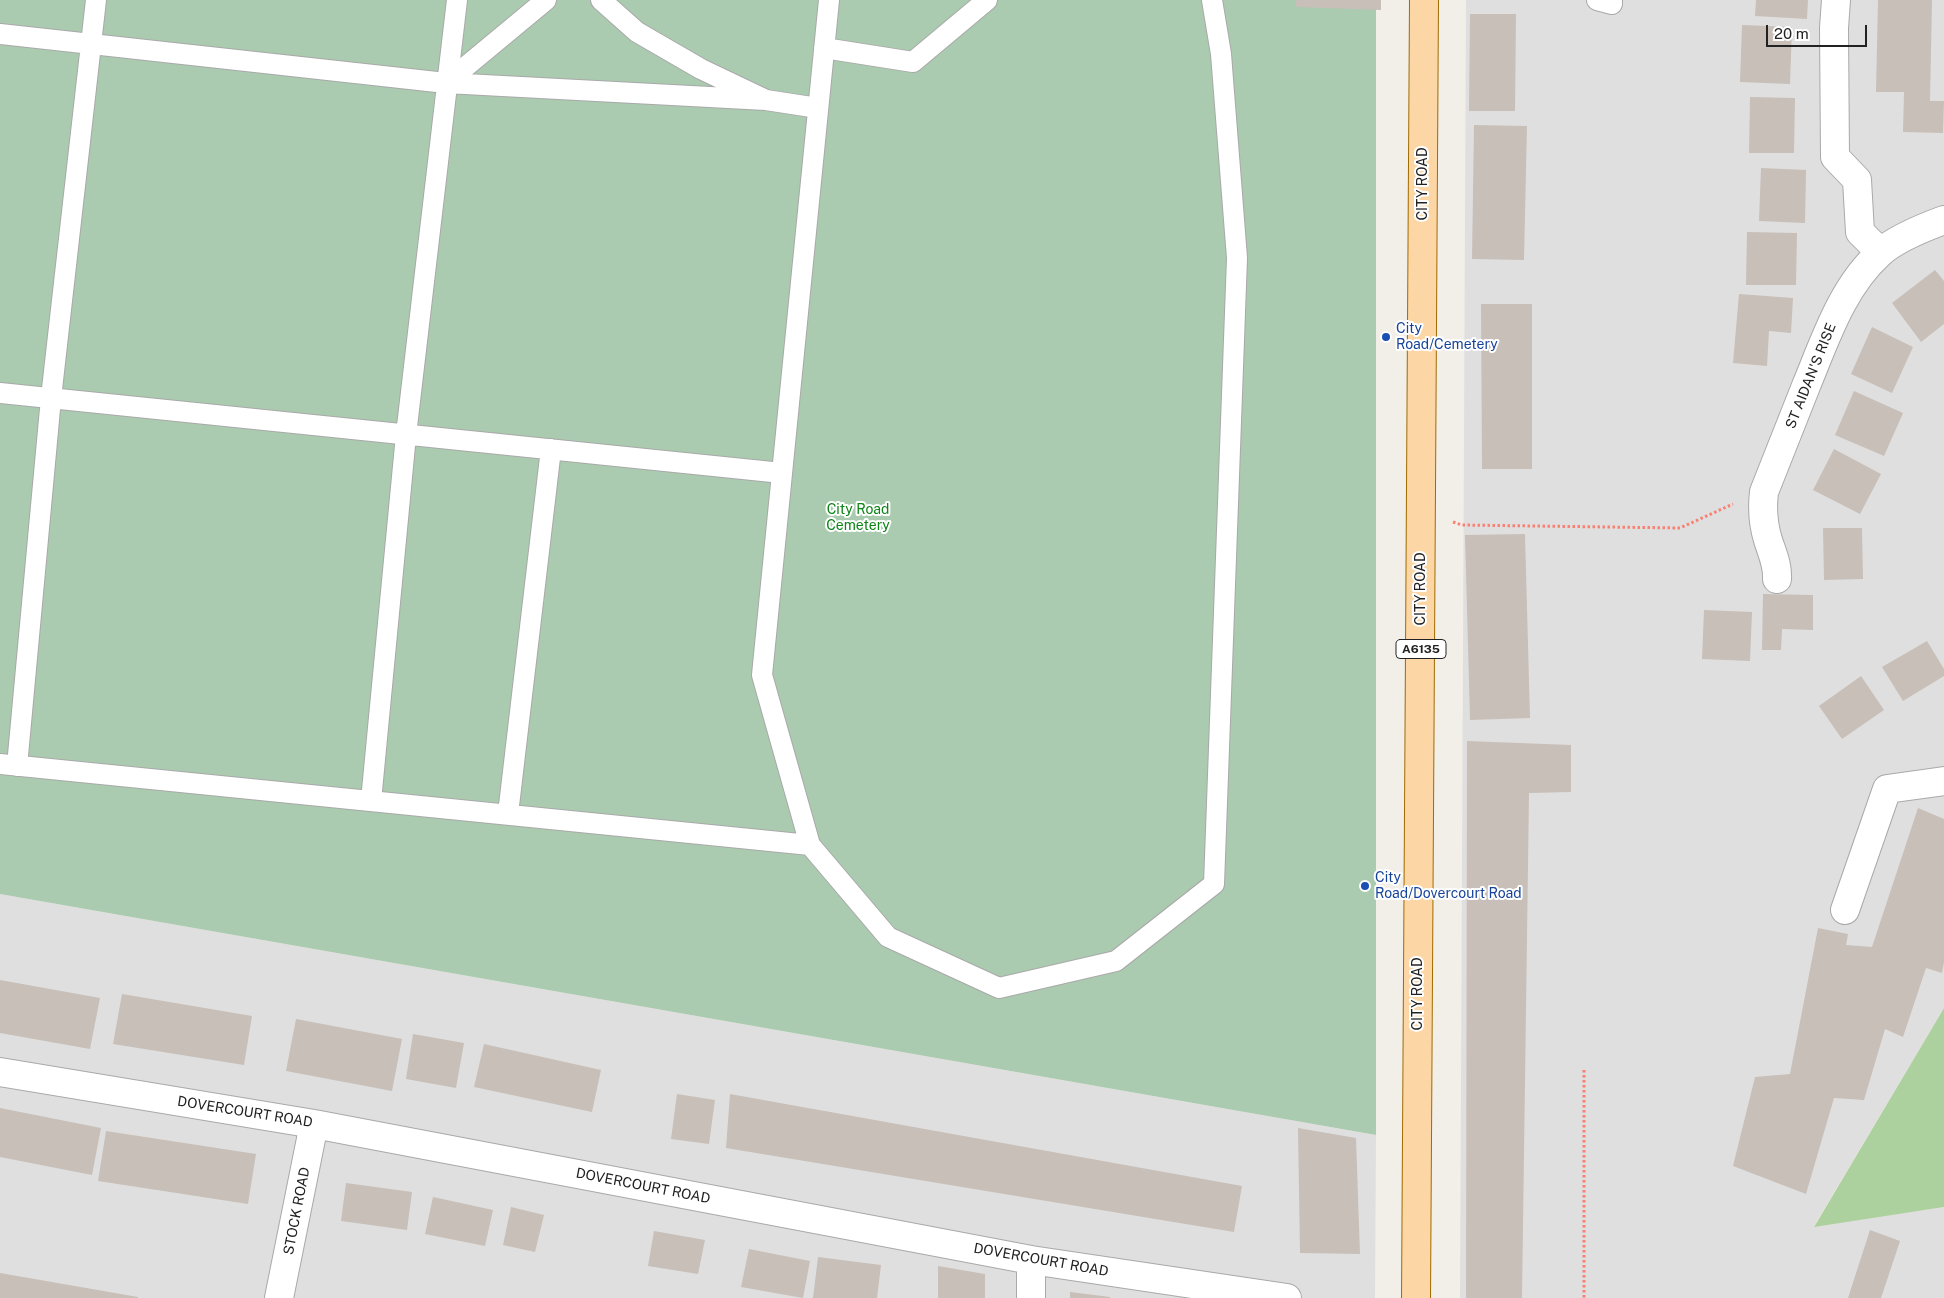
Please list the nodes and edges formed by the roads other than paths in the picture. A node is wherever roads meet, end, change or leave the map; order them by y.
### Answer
1 (96, 0) edge
2 (457, 0) edge
3 (546, 0) edge
4 (601, 0) edge
5 (829, 0) edge
6 (987, 0) edge
7 (1212, 0) edge
8 (1424, 0) edge
9 (1597, 0) edge
10 (1612, 0) edge
11 (1836, 0) edge
12 (0, 34) edge
13 (91, 46) junction
14 (824, 48) junction
15 (446, 83) junction
16 (766, 100) junction
17 (818, 108) junction
18 (1944, 220) edge
19 (1880, 252) junction
20 (0, 393) edge
21 (51, 398) junction
22 (406, 434) junction
23 (550, 449) junction
24 (782, 473) junction
25 (1777, 578) dead end
26 (9, 765) edge
27 (1944, 781) edge
28 (371, 801) junction
29 (508, 814) junction
30 (810, 844) junction
31 (1845, 910) dead end
32 (0, 1072) edge
33 (314, 1124) junction
34 (1031, 1260) junction
35 (279, 1298) edge
36 (1031, 1298) edge
37 (1287, 1298) edge
38 (1416, 1298) edge

1 - 13 lane
2 - 15 lane
3 - 15 lane
4 - 16 lane
5 - 14 lane
6 - 14 lane
7 - 30 lane
8 - 38 main road, CITY ROAD / A6135
9 - 10 lane
11 - 19 street
12 - 13 lane
13 - 15 lane
13 - 21 lane
14 - 17 lane
15 - 16 lane
15 - 22 lane
16 - 17 lane
17 - 24 lane
18 - 19 street, ST AIDAN'S RISE
19 - 25 street, ST AIDAN'S RISE
20 - 21 lane
21 - 22 lane
21 - 26 lane
22 - 23 lane
22 - 28 lane
23 - 24 lane
23 - 29 lane
24 - 30 lane
26 - 28 lane
27 - 31 street
28 - 29 lane
29 - 30 lane
32 - 33 street, DOVERCOURT ROAD
33 - 34 street, DOVERCOURT ROAD
33 - 35 street, STOCK ROAD
34 - 36 street
34 - 37 street, DOVERCOURT ROAD

